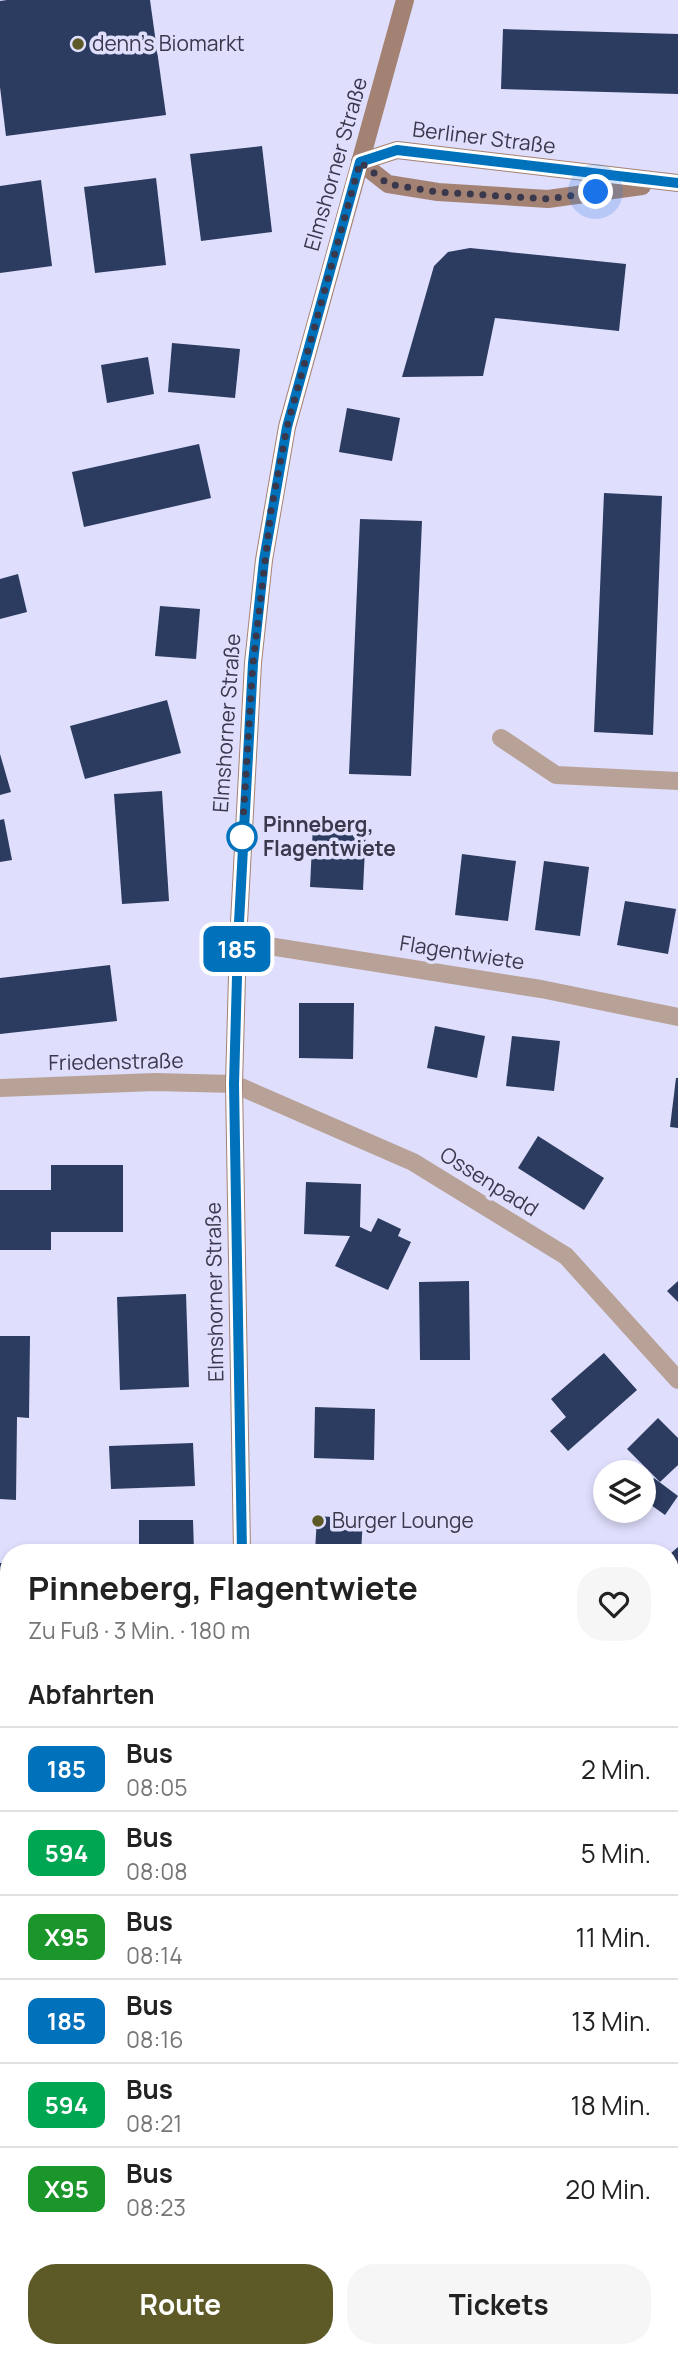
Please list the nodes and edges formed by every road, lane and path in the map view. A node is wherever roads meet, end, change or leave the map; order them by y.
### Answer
1 (405, 0) edge
2 (360, 162) junction
3 (673, 183) edge
4 (501, 738) dead end
5 (678, 781) edge
6 (238, 941) junction
7 (678, 1017) edge
8 (234, 1084) junction
9 (0, 1088) edge
10 (678, 1380) edge
11 (242, 1544) edge

1 - 2 main road, Elmshorner Straße
2 - 3 main road, Berliner Straße
2 - 3 main road, Berliner Straße
2 - 6 main road, Elmshorner Straße
4 - 5 street
6 - 7 street, Flagentwiete
6 - 8 main road, Elmshorner Straße
8 - 9 street, Friedenstraße
8 - 10 street, Ossenpadd
8 - 11 main road, Elmshorner Straße

